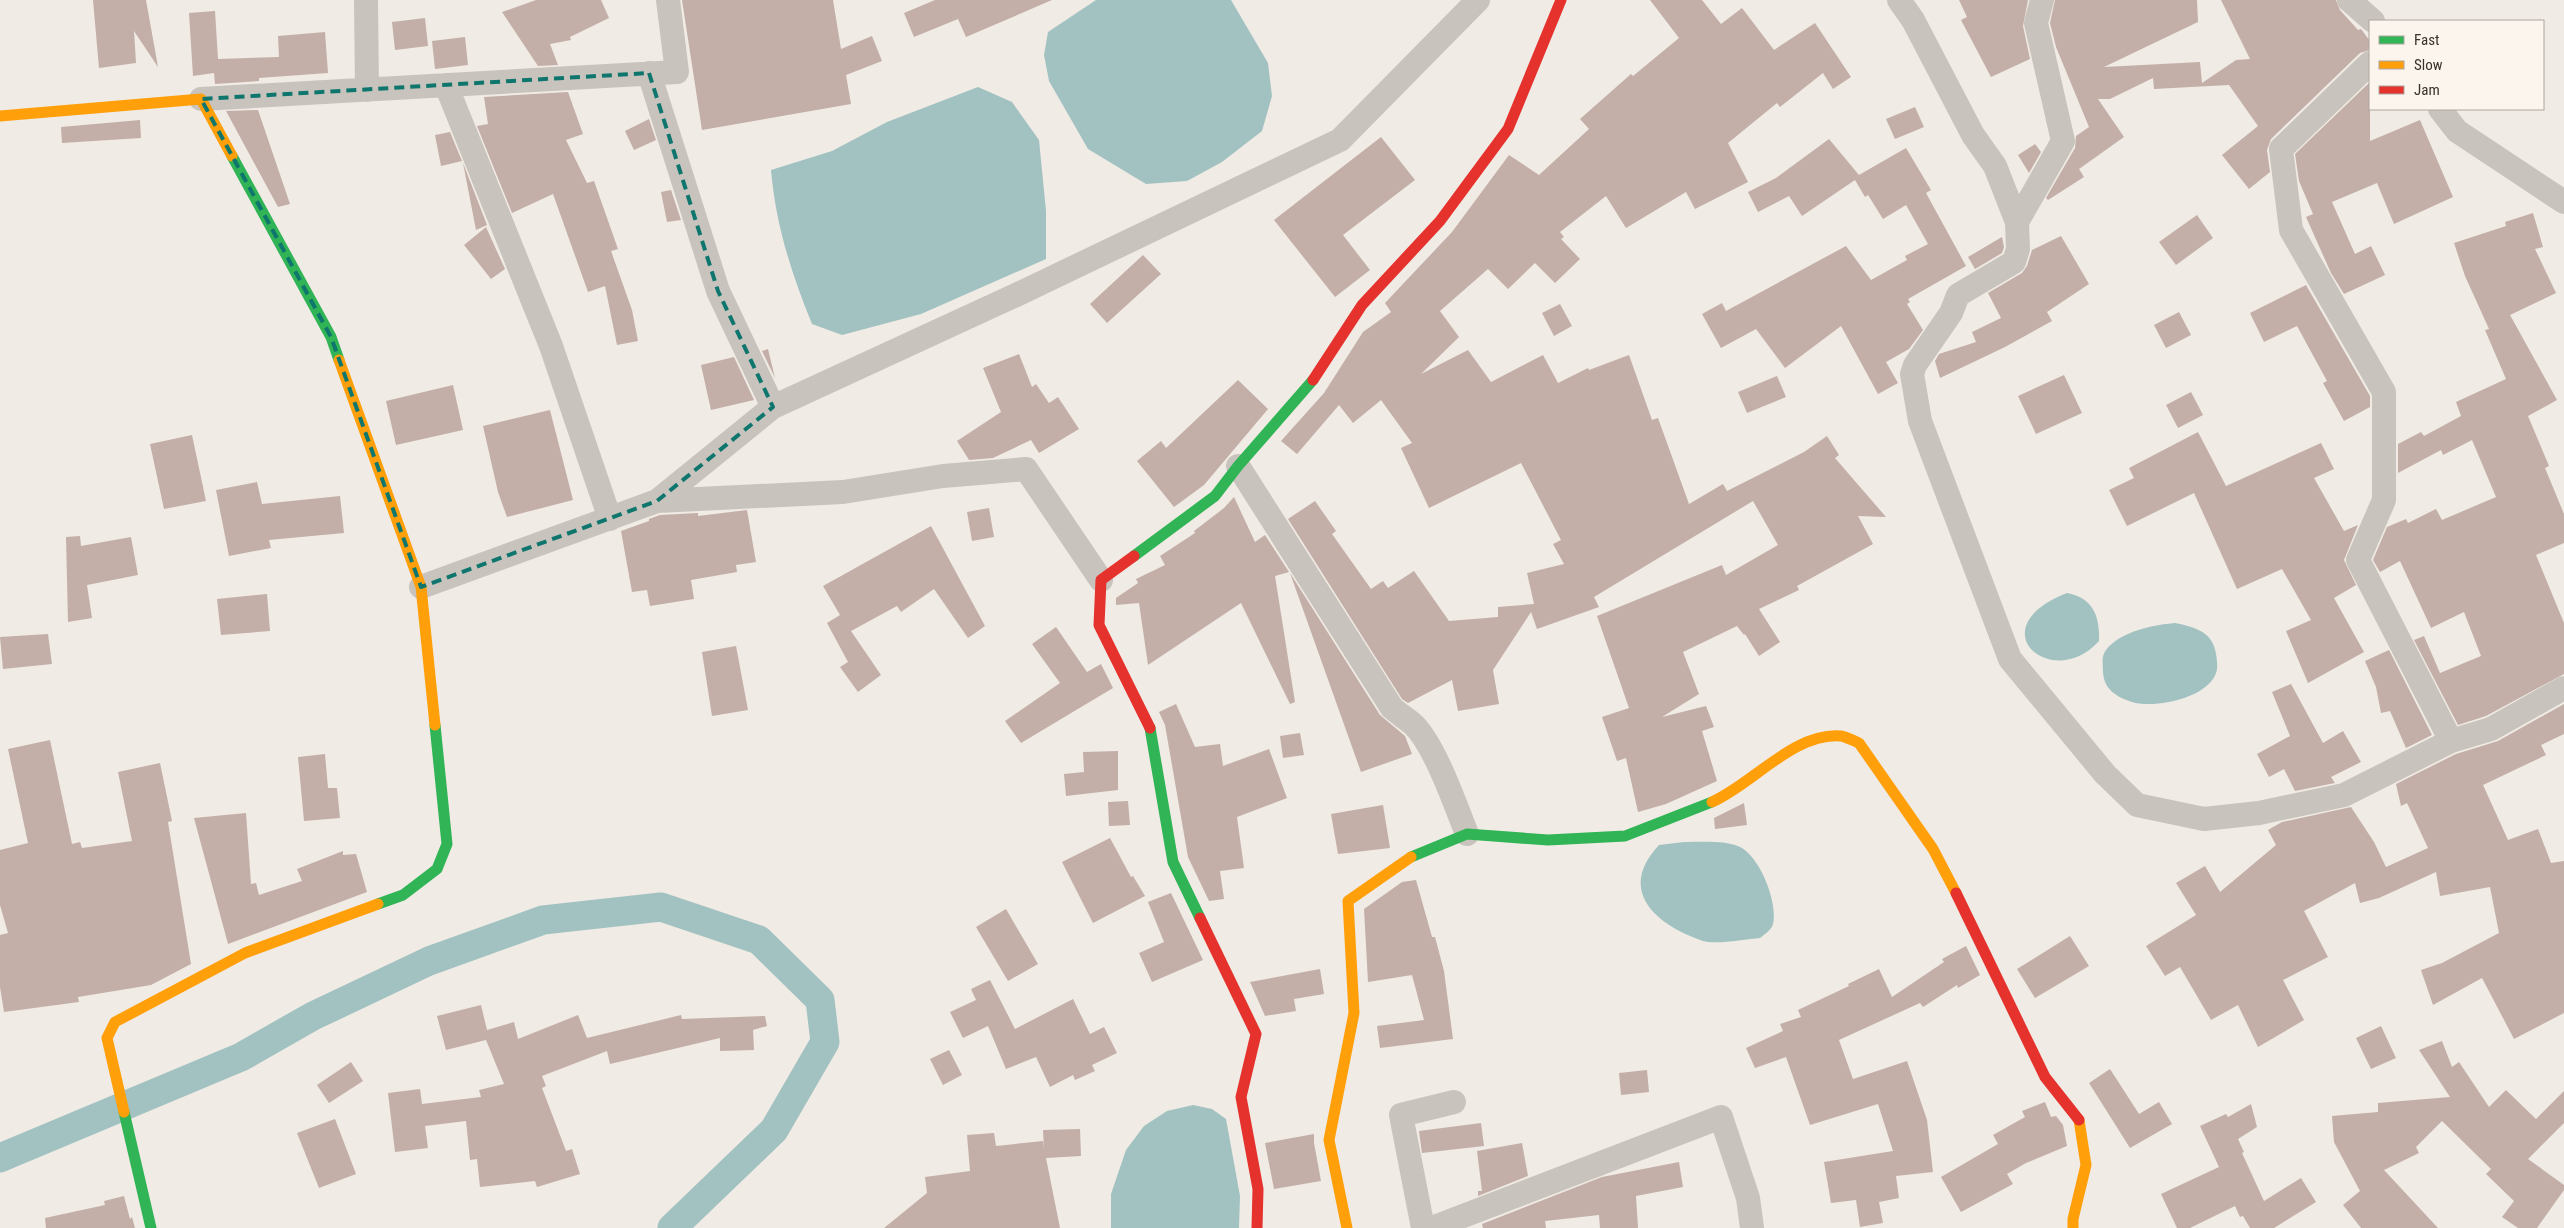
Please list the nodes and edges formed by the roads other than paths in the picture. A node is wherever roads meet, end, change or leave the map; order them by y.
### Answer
1 (366, 0) edge
2 (668, 0) edge
3 (1478, 0) edge
4 (1561, 0) edge
5 (1899, 0) edge
6 (2042, 0) edge
7 (2349, 0) edge
8 (2372, 20) edge
9 (2369, 63) edge
10 (649, 74) junction
11 (446, 85) junction
12 (367, 90) junction
13 (201, 99) junction
14 (2441, 110) edge
15 (0, 116) edge
16 (2564, 202) edge
17 (2017, 222) junction
18 (773, 407) junction
19 (1238, 466) junction
20 (657, 501) junction
21 (610, 519) junction
22 (1101, 580) junction
23 (421, 587) junction
24 (2564, 688) edge
25 (2451, 741) junction
26 (1467, 834) junction
27 (1454, 1102) dead end
28 (151, 1228) edge
29 (1257, 1228) edge
30 (1347, 1228) edge
31 (1423, 1228) edge
32 (1432, 1228) edge
33 (1752, 1228) edge
34 (2073, 1228) edge

1 - 12 street
2 - 10 street
3 - 18 street
4 - 19 street
5 - 17 street
6 - 17 street
7 - 8 street
9 - 25 street
10 - 11 street
10 - 18 street
11 - 12 street
11 - 21 street
12 - 13 street
13 - 15 street
13 - 23 street
14 - 16 street
17 - 25 street
18 - 20 street
19 - 22 street
19 - 26 street
20 - 21 street
20 - 22 street
21 - 23 street
22 - 29 street
23 - 28 street
24 - 25 street
26 - 30 street
26 - 34 street
27 - 31 street
32 - 33 street

